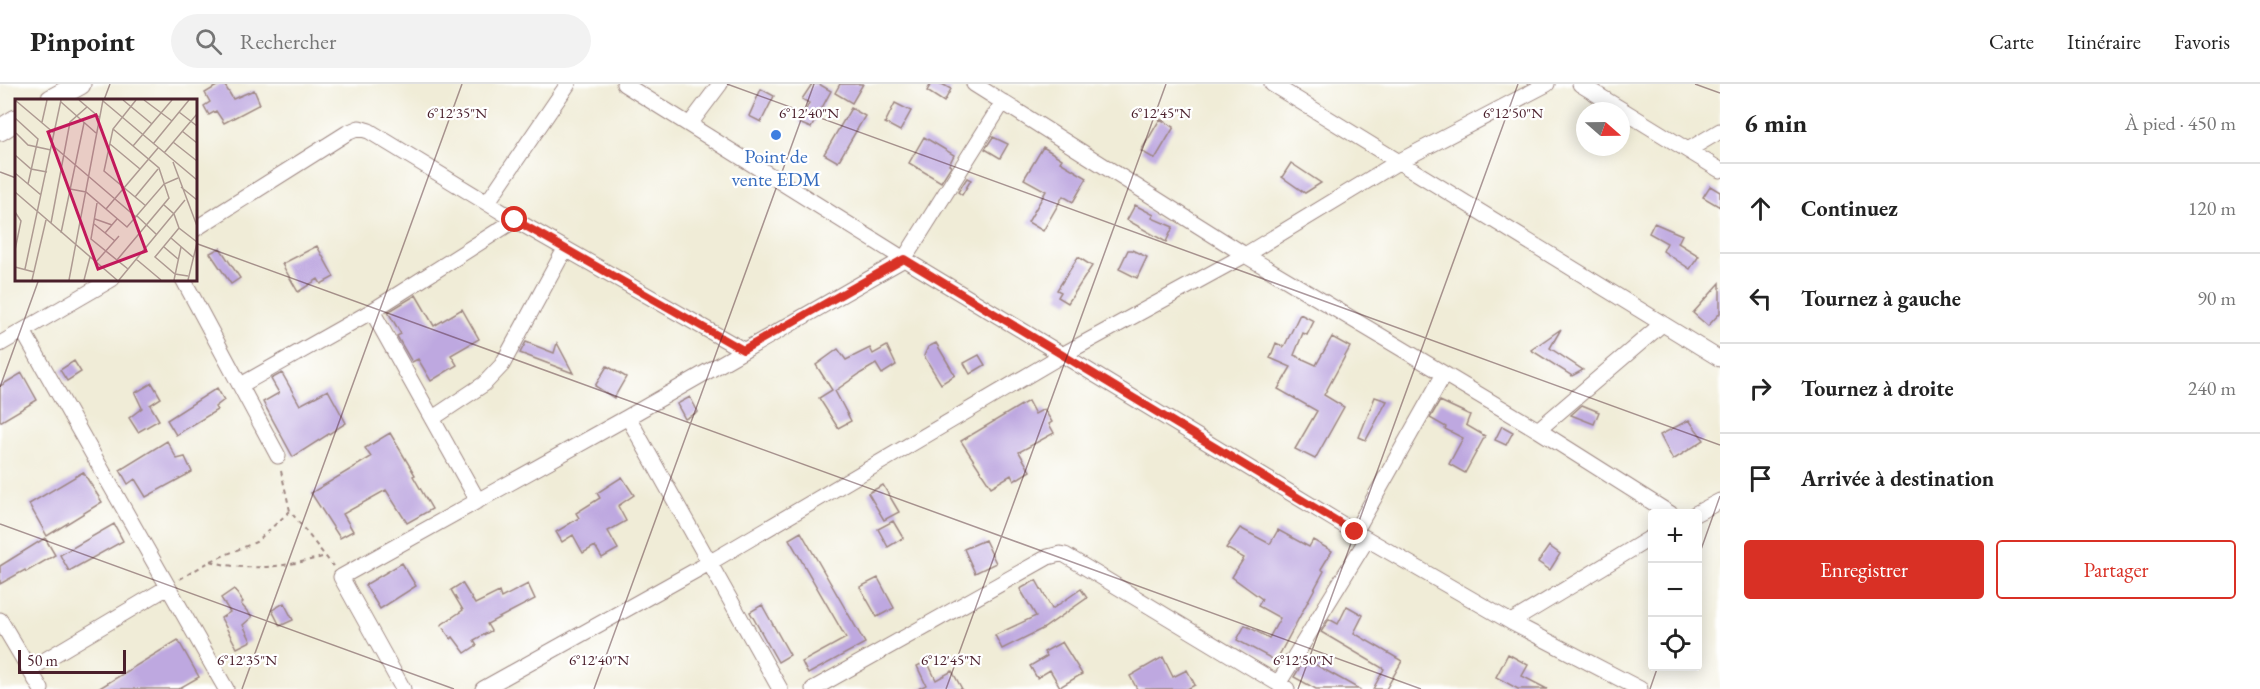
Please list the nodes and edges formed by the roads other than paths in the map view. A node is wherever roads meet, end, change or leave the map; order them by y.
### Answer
1 (568, 84) edge
2 (624, 84) edge
3 (720, 84) edge
4 (974, 84) edge
5 (1272, 84) edge
6 (1547, 84) edge
7 (1580, 84) edge
8 (79, 90) edge
9 (54, 99) edge
10 (1003, 102) junction
11 (15, 121) edge
12 (690, 124) junction
13 (0, 130) edge
14 (1720, 131) edge
15 (1688, 150) junction
16 (1398, 162) junction
17 (1720, 170) edge
18 (487, 203) junction
19 (515, 220) junction
20 (196, 228) edge
21 (565, 249) junction
22 (1245, 255) junction
23 (904, 259) junction
24 (110, 280) edge
25 (184, 280) edge
26 (372, 311) junction
27 (1662, 324) junction
28 (23, 331) junction
29 (0, 344) edge
30 (743, 350) junction
31 (1064, 354) junction
32 (1720, 359) edge
33 (1444, 374) junction
34 (241, 385) junction
35 (432, 417) junction
36 (628, 417) junction
37 (1538, 430) junction
38 (278, 456) road end
39 (478, 501) junction
40 (1720, 501) edge
41 (1665, 509) edge
42 (1702, 510) edge
43 (1361, 535) junction
44 (1648, 540) edge
45 (708, 563) junction
46 (168, 587) junction
47 (0, 620) edge
48 (1511, 622) junction
49 (30, 669) junction
50 (1625, 684) edge
51 (1282, 686) edge
52 (41, 689) edge
53 (226, 689) edge
54 (403, 689) edge
55 (483, 689) edge
56 (780, 689) edge
57 (813, 689) edge
58 (1640, 689) edge

1 - 18 street
2 - 12 street
3 - 12 street
4 - 10 street
5 - 16 street
6 - 16 street
7 - 15 street
8 - 9 street
10 - 22 street
10 - 23 street
11 - 13 street
12 - 23 street
14 - 15 street
15 - 17 street
16 - 22 street
16 - 27 street
18 - 19 street
18 - 20 street
19 - 21 street
19 - 26 street
21 - 30 street
21 - 35 street
22 - 31 street
22 - 33 street
23 - 30 street
23 - 31 street
24 - 28 street
25 - 34 street
26 - 34 street
26 - 35 street
27 - 32 street
27 - 37 street
28 - 29 street
28 - 46 street
30 - 36 street
31 - 43 street
31 - 45 street
33 - 37 street
33 - 43 street
34 - 38 street
35 - 39 street
36 - 39 street
36 - 45 street
37 - 41 street
39 - 54 street
40 - 42 street
43 - 48 street
43 - 51 street
44 - 48 street
45 - 55 street
45 - 56 street
46 - 49 street
46 - 53 street
47 - 49 street
48 - 50 street
49 - 52 street
50 - 58 street
51 - 57 street

